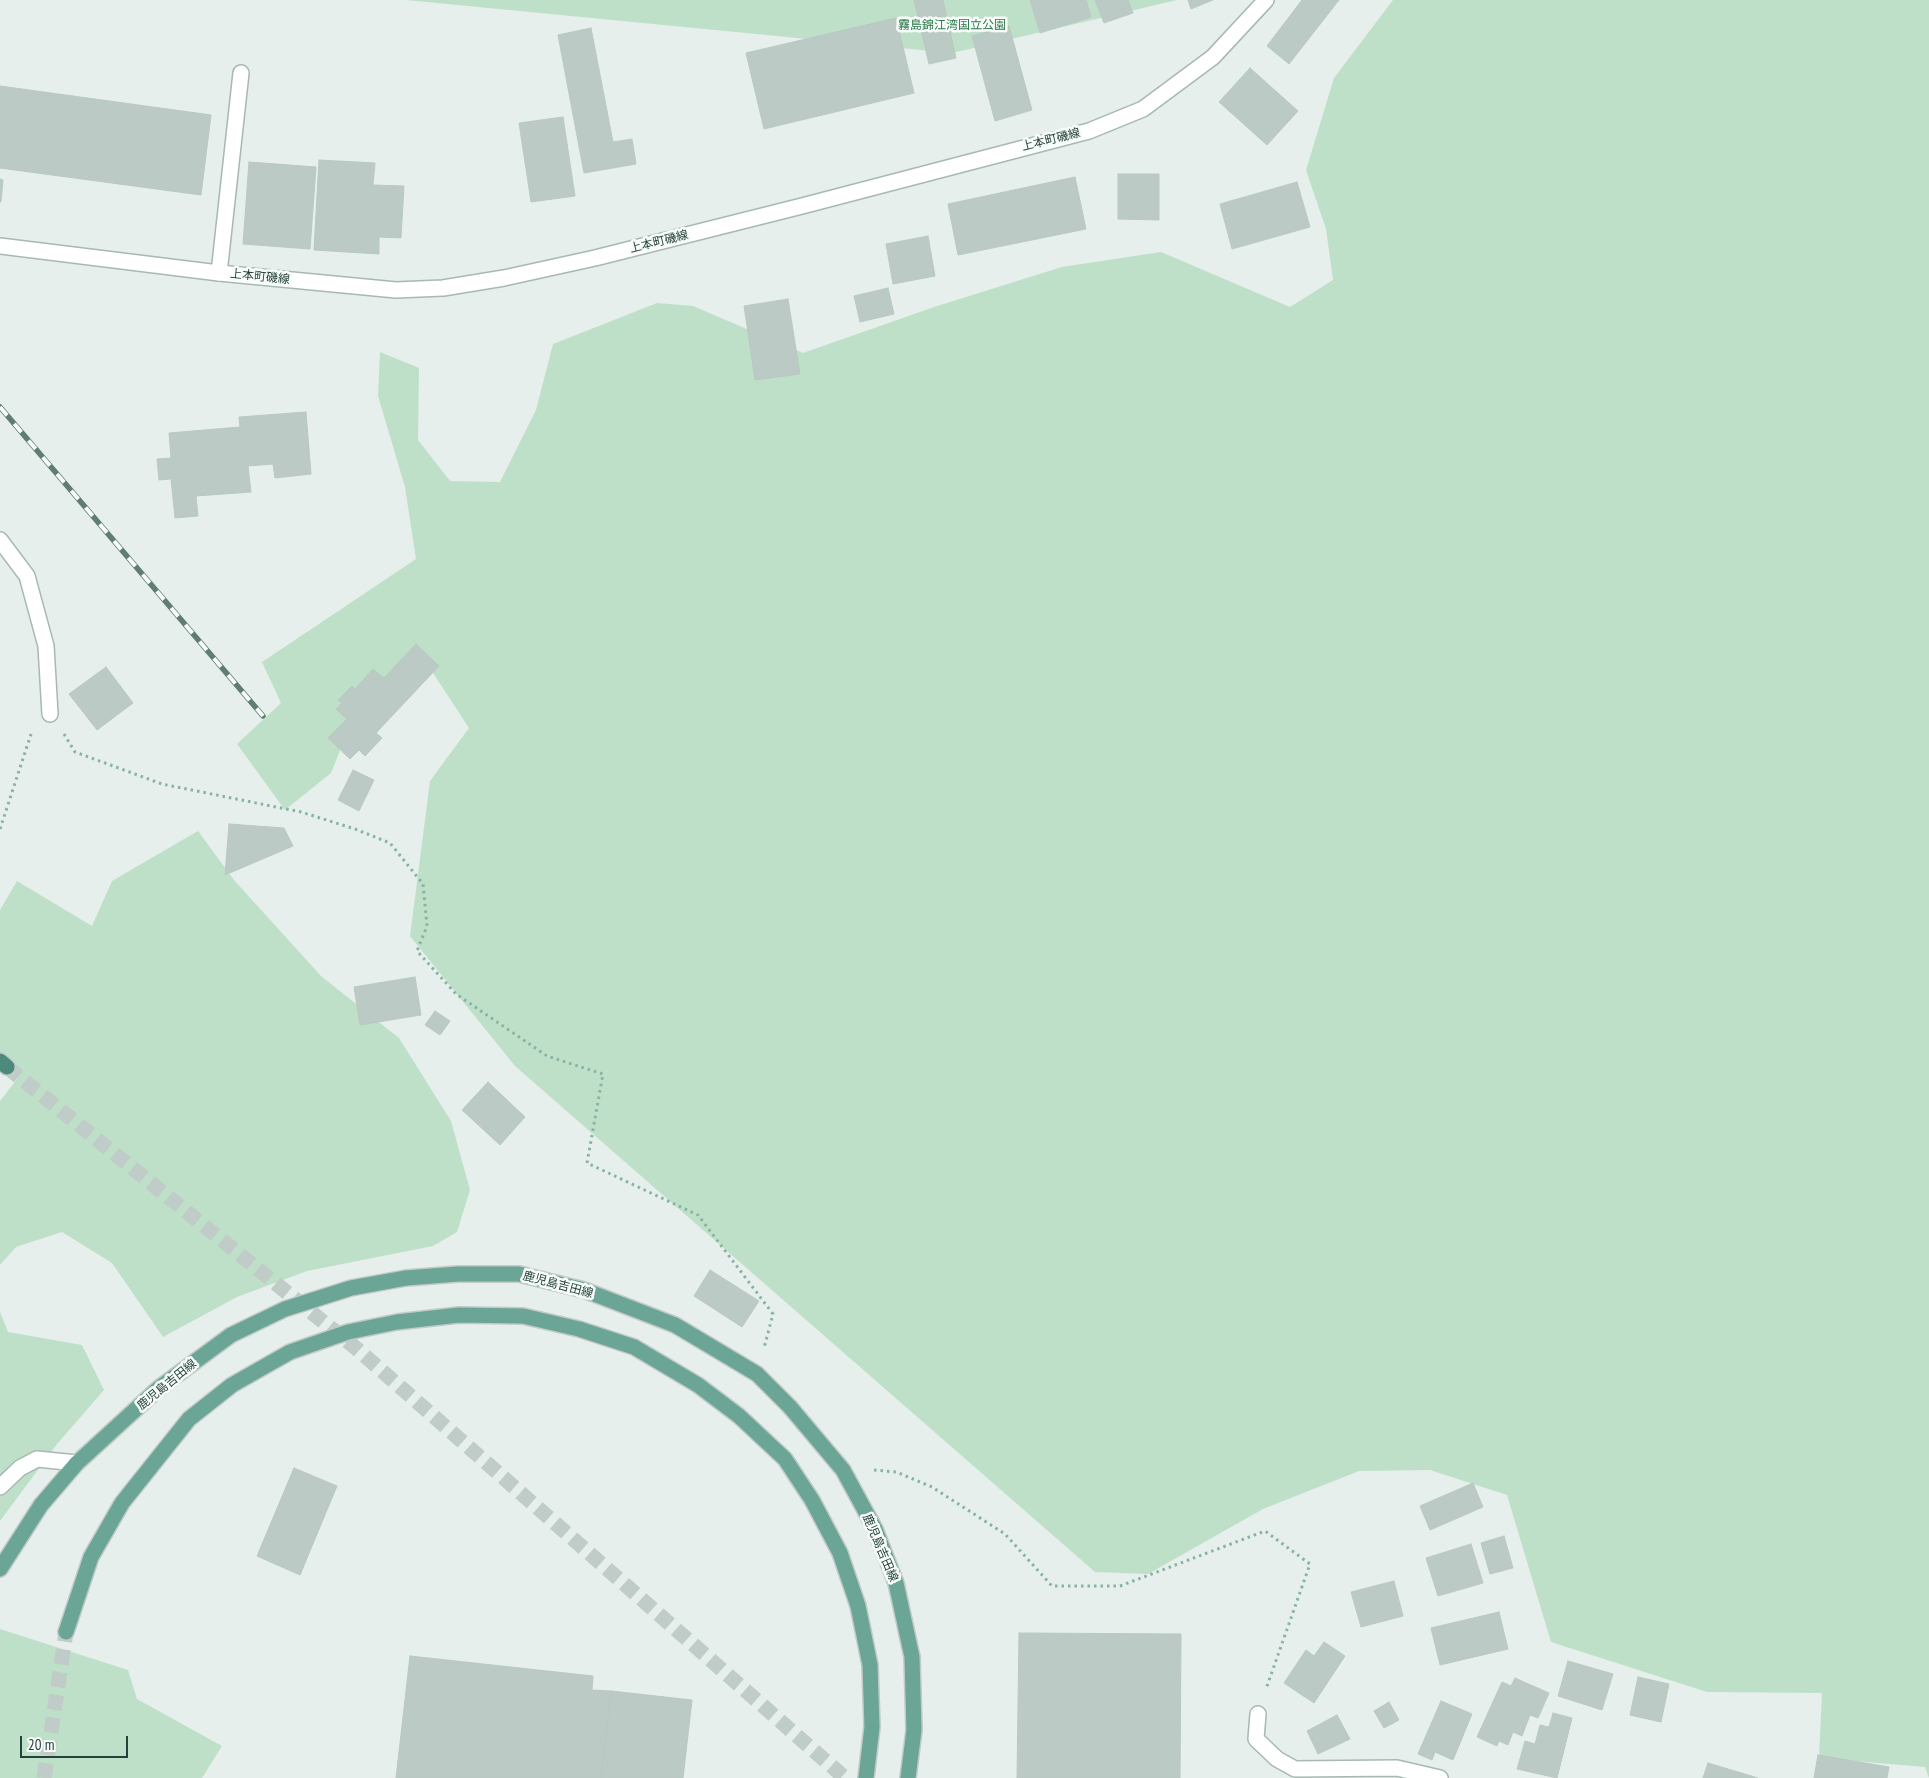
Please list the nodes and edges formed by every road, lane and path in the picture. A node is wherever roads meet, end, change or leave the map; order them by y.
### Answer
1 (1266, 0) edge
2 (241, 73) dead end
3 (0, 246) edge
4 (219, 273) junction
5 (0, 540) edge
6 (50, 714) junction
7 (0, 829) edge
8 (764, 1349) dead end
9 (77, 1463) junction
10 (871, 1470) dead end
11 (0, 1487) edge
12 (0, 1569) edge
13 (66, 1632) tunnel mouth
14 (1258, 1714) joint
15 (866, 1778) edge
16 (908, 1778) edge
17 (1440, 1778) edge

1 - 4 street, 上本町磯線
2 - 4 street
3 - 4 street, 上本町磯線
5 - 6 street
6 - 7 path
6 - 8 path
9 - 11 street
9 - 12 main road, 鹿児島吉田線
9 - 16 main road, 鹿児島吉田線
10 - 14 path
13 - 15 main road
14 - 17 street

